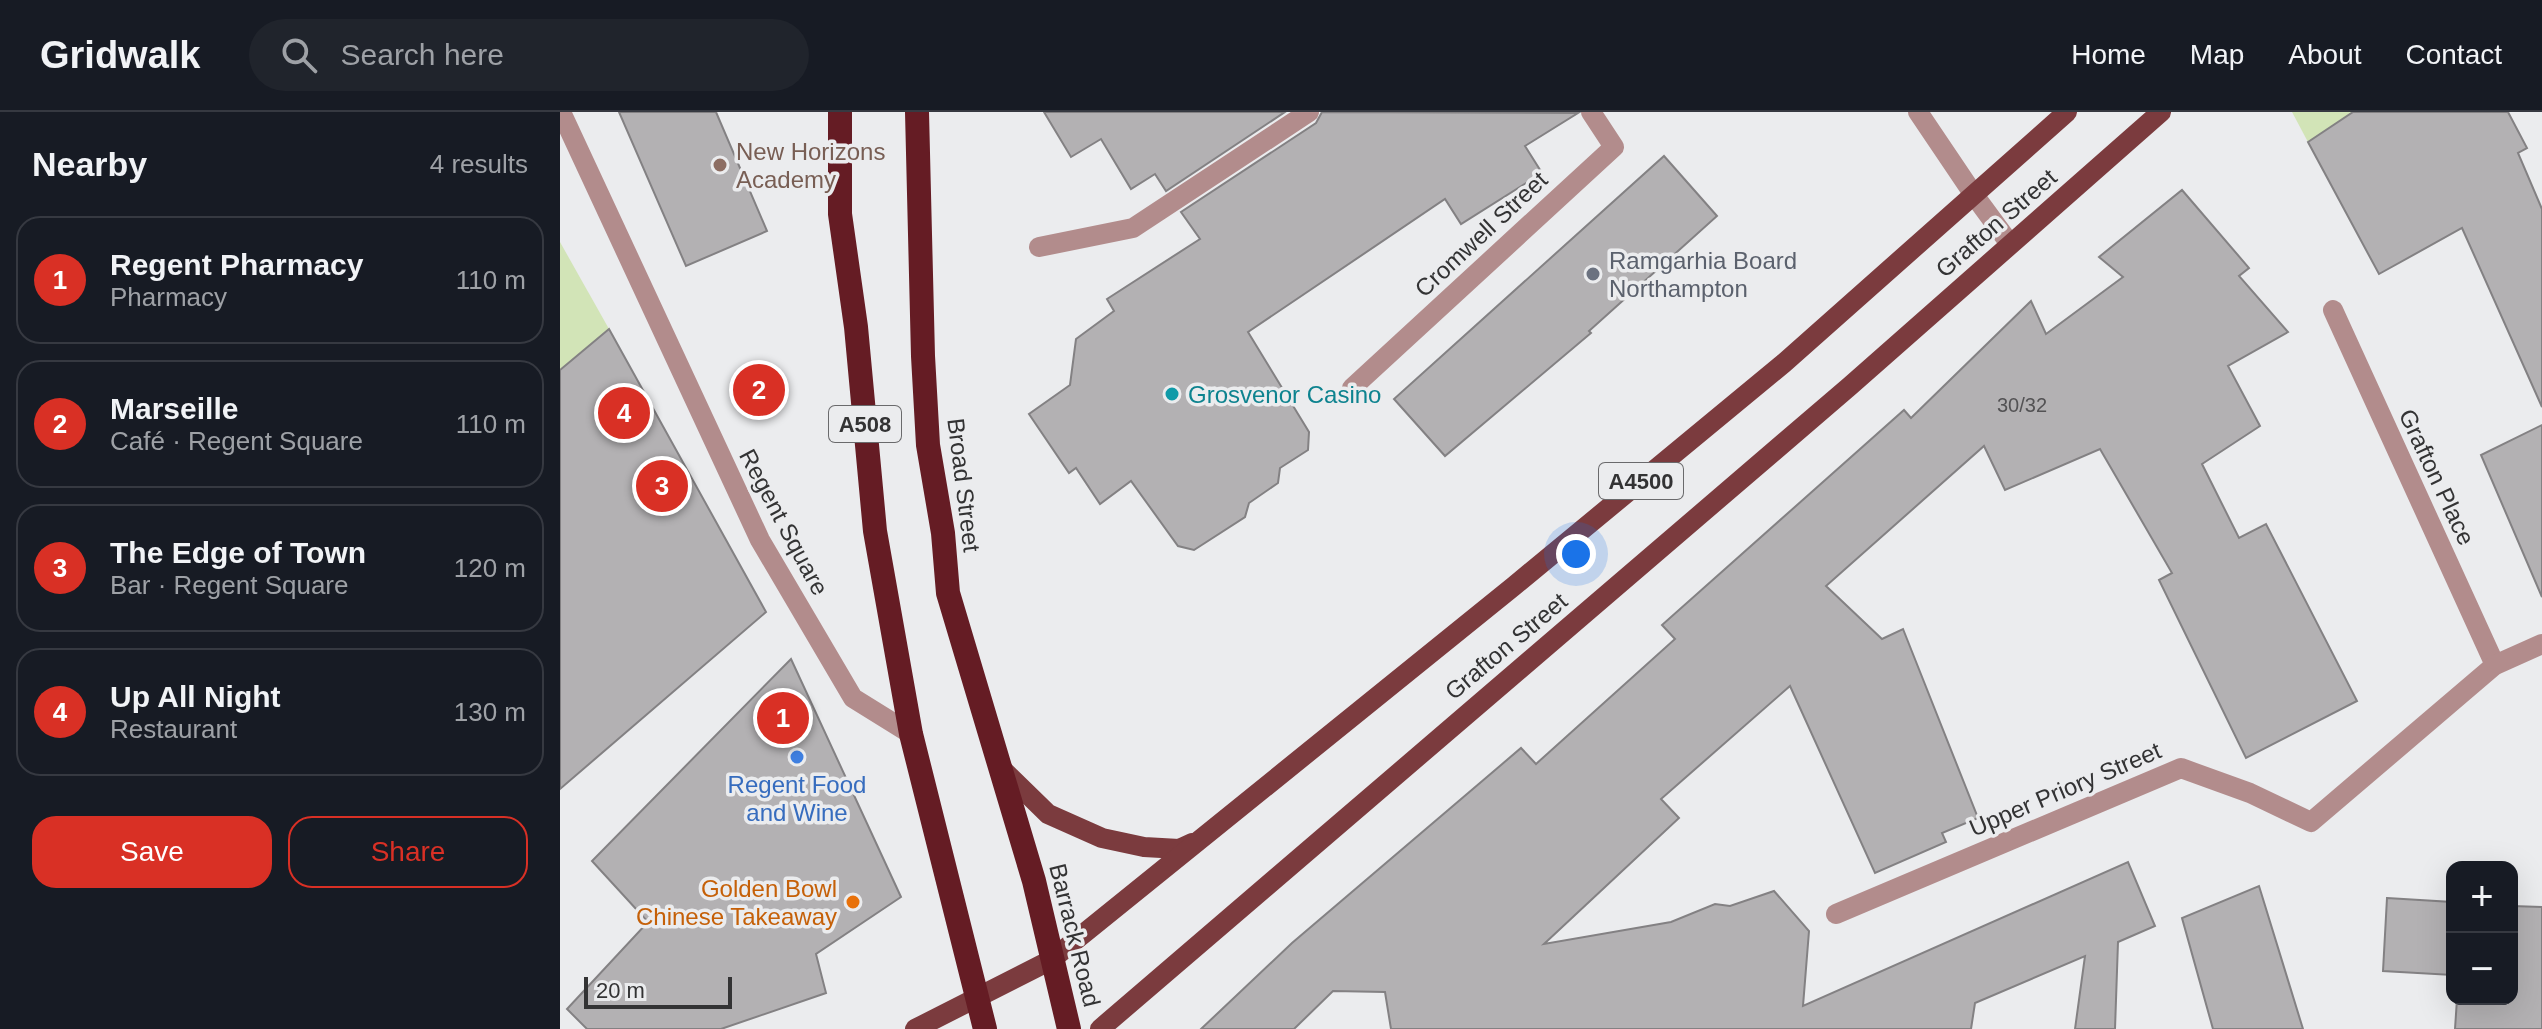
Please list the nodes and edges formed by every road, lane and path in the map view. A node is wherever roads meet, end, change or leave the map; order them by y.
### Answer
1 (561, 112) edge
2 (840, 112) edge
3 (917, 112) edge
4 (1309, 112) edge
5 (1591, 112) edge
6 (1918, 112) edge
7 (2067, 112) edge
8 (2161, 112) edge
9 (1974, 195) junction
10 (2010, 244) junction
11 (1039, 247) dead end
12 (2333, 310) dead end
13 (1352, 388) dead end
14 (2542, 644) edge
15 (2495, 665) junction
16 (911, 734) junction
17 (1002, 769) junction
18 (1204, 837) junction
19 (1026, 854) joint
20 (1836, 914) dead end
21 (1051, 960) junction
22 (978, 998) junction
23 (915, 1029) edge
24 (985, 1029) edge
25 (1069, 1029) edge
26 (1100, 1029) edge

1 - 16 street, Regent Square
2 - 16 highway, A508
3 - 17 highway, Broad Street / A508
4 - 11 street
5 - 13 street, Cromwell Street
6 - 9 street
7 - 9 main road, Grafton Street / A4500
8 - 10 main road, Grafton Street / A4500
9 - 10 street
9 - 18 main road, Grafton Street / A4500
10 - 26 main road, Grafton Street / A4500
12 - 15 street, Grafton Place
14 - 15 street, Upper Priory Street
15 - 20 street, Upper Priory Street
16 - 22 highway, A508
17 - 18 main road
17 - 19 highway, Broad Street / A508
18 - 21 main road, Grafton Street / A4500
19 - 21 highway, Barrack Road / A508
21 - 22 main road, Grafton Street
21 - 25 highway, Barrack Road / A508
22 - 23 main road, Grafton Street
22 - 24 highway, A508

